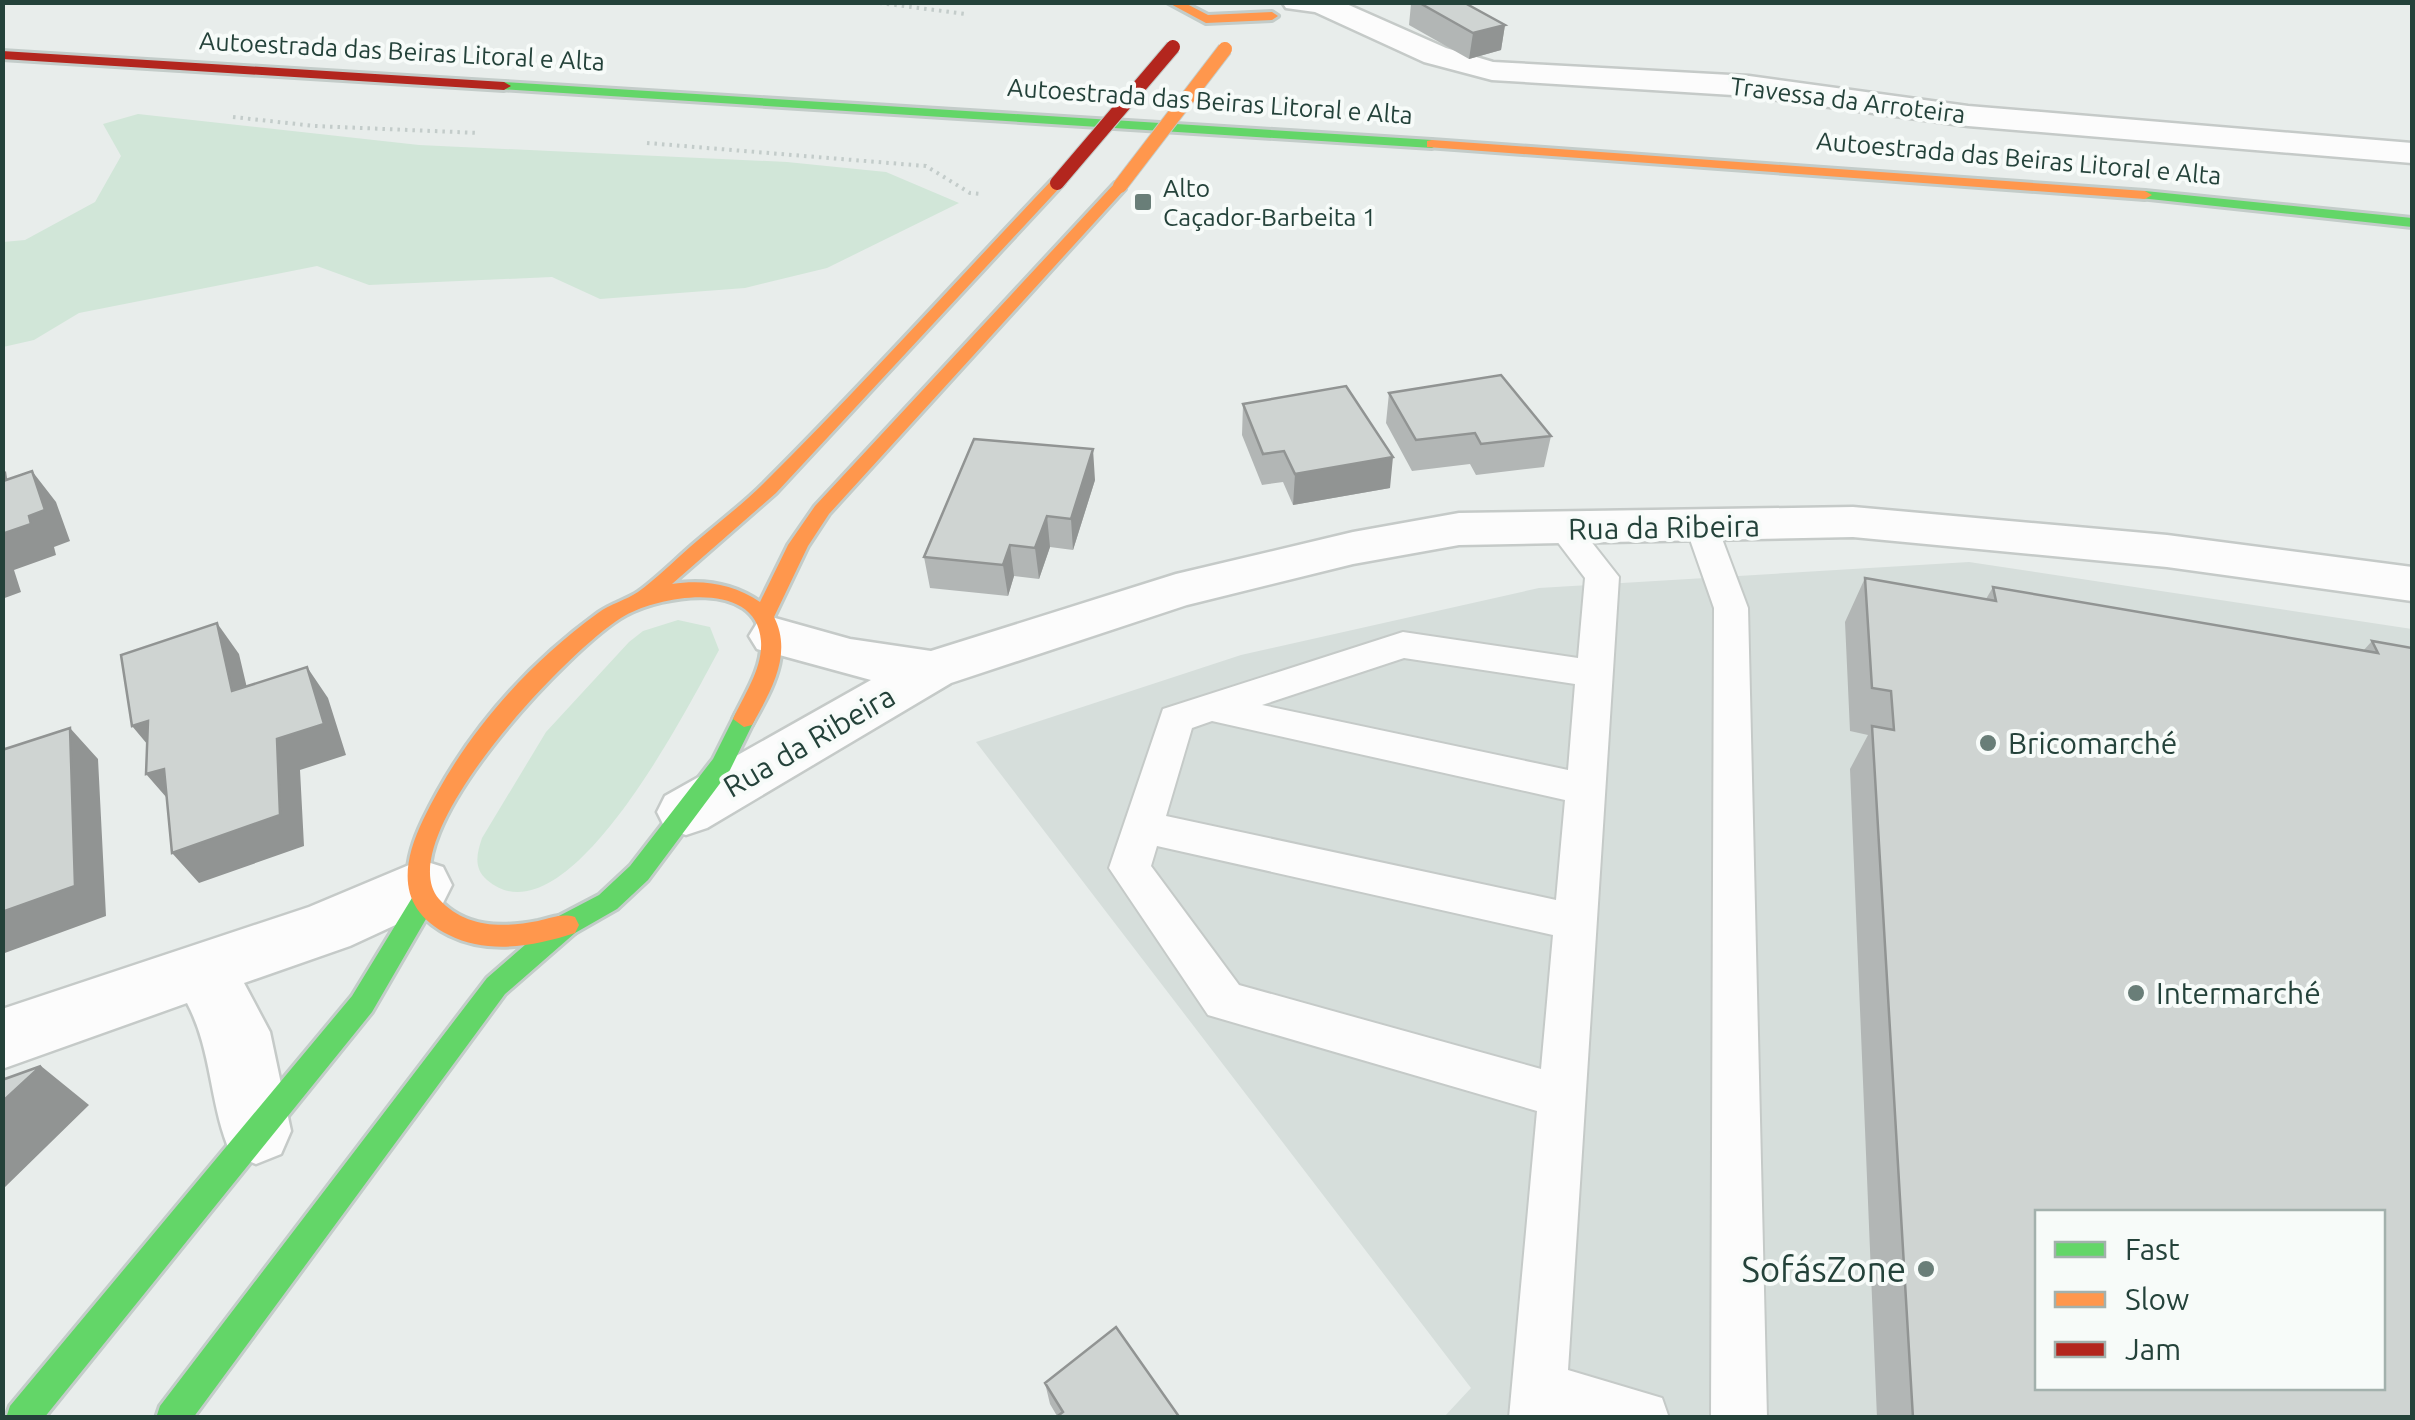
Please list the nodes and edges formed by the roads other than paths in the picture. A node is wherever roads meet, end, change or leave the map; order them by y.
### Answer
1 (1177, 7) edge
2 (1287, 7) edge
3 (2, 54) edge
4 (1103, 94) dead end
5 (1221, 100) dead end
6 (2412, 154) edge
7 (2412, 223) edge
8 (1563, 528) junction
9 (1702, 528) junction
10 (2412, 584) edge
11 (644, 598) junction
12 (769, 625) junction
13 (932, 670) junction
14 (1594, 674) junction
15 (1210, 707) junction
16 (1586, 790) junction
17 (686, 812) junction
18 (1142, 827) junction
19 (423, 892) junction
20 (1575, 922) junction
21 (566, 925) junction
22 (202, 969) junction
23 (2, 1038) edge
24 (1562, 1097) junction
25 (256, 1131) junction
26 (1530, 1408) edge
27 (22, 1418) edge
28 (172, 1418) edge
29 (1642, 1418) edge
30 (1738, 1418) edge

1 - 2 main road
1 - 11 main road, bridge
2 - 6 street, Travessa da Arroteira
2 - 12 main road, bridge
3 - 7 main road, Autoestrada das Beiras Litoral e Alta
4 - 5 main road, Autoestrada das Beiras Litoral e Alta
8 - 9 street, Rua da Ribeira
8 - 13 street, Rua da Ribeira
8 - 14 lane
9 - 10 street, Rua da Ribeira
9 - 30 lane
11 - 12 main road
11 - 19 main road
12 - 13 street, Rua da Ribeira
12 - 17 main road
13 - 17 street, Rua da Ribeira
14 - 15 lane
14 - 16 lane
15 - 16 lane
15 - 18 lane
16 - 20 lane
17 - 21 main road
18 - 20 lane
18 - 24 lane
19 - 21 main road
19 - 22 street
19 - 25 main road
20 - 24 lane
21 - 28 main road
22 - 23 street
22 - 25 street
24 - 26 lane
25 - 27 main road
26 - 29 lane

